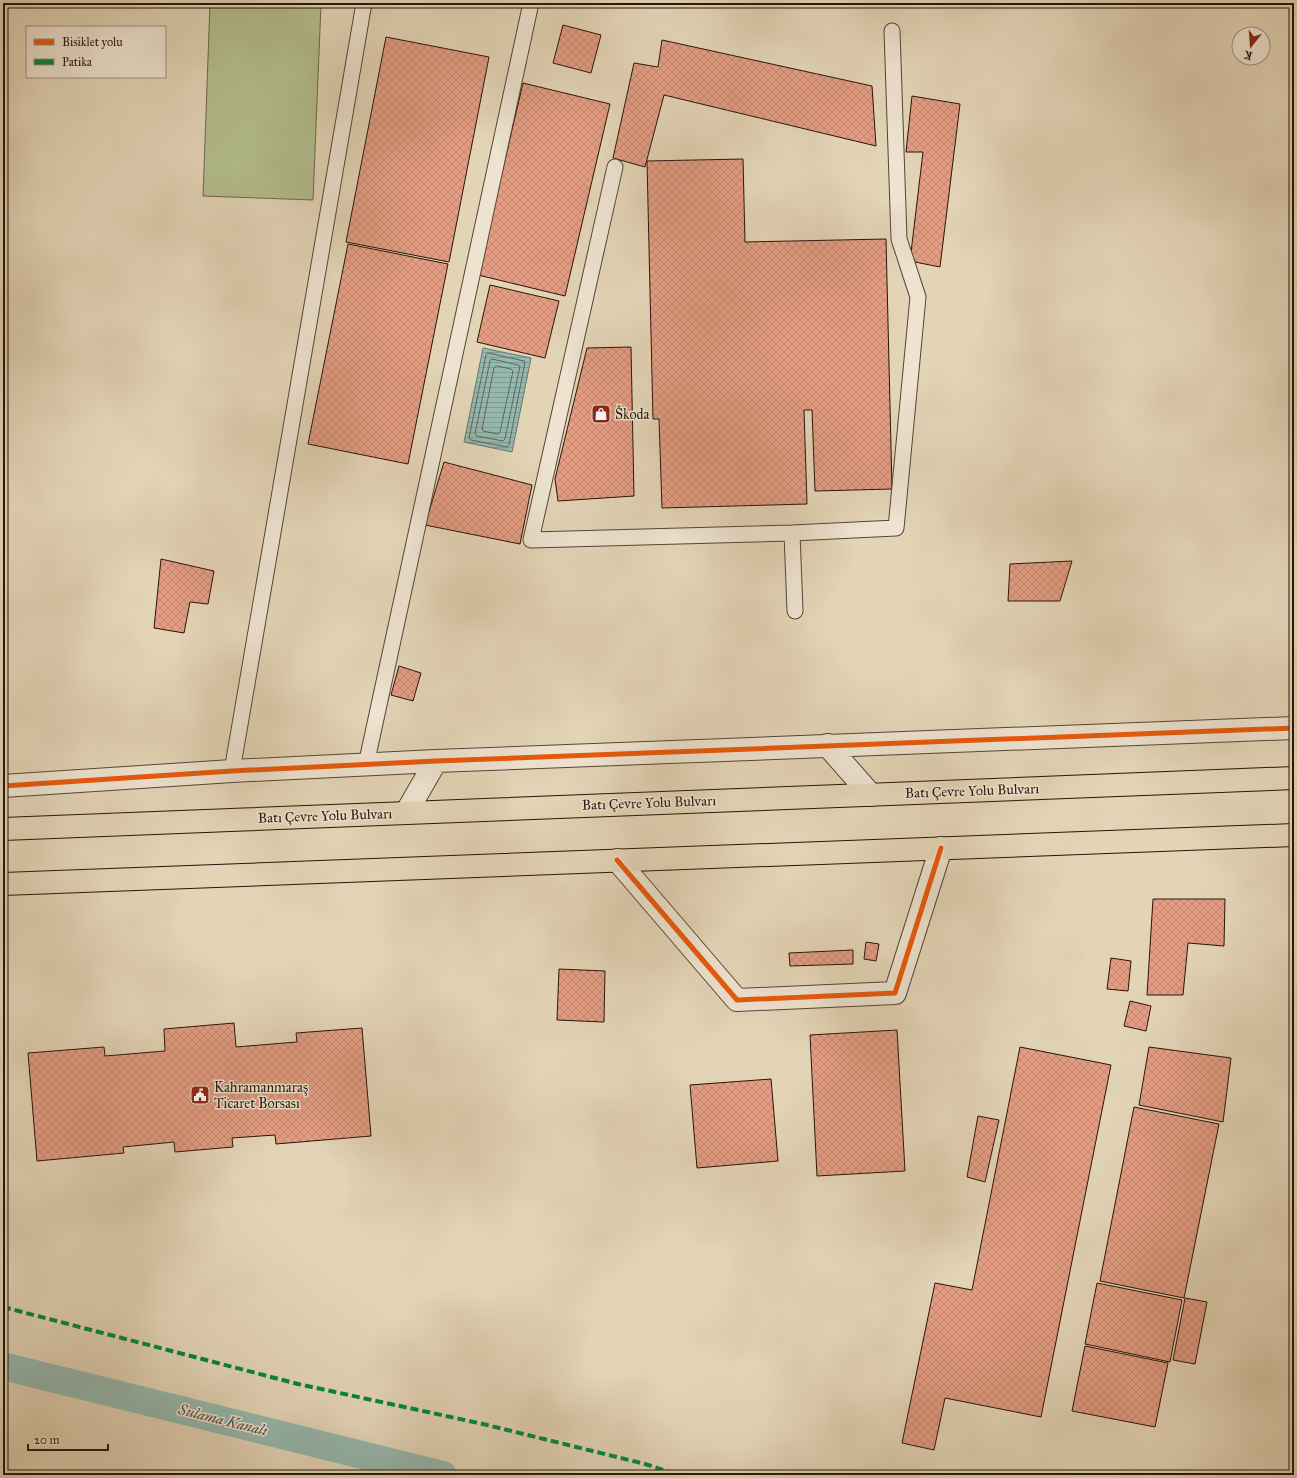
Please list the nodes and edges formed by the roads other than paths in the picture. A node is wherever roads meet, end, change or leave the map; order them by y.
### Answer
1 (364, 3) edge
2 (531, 3) edge
3 (892, 31) dead end
4 (614, 167) dead end
5 (792, 533) junction
6 (796, 611) dead end
7 (1294, 728) edge
8 (827, 746) junction
9 (436, 761) junction
10 (366, 765) junction
11 (232, 771) junction
12 (1294, 778) edge
13 (3, 786) edge
14 (871, 795) junction
15 (406, 813) junction
16 (3, 829) edge
17 (1294, 835) edge
18 (941, 848) junction
19 (617, 860) junction
20 (3, 884) edge

1 - 11 lane
2 - 10 lane
3 - 5 lane
4 - 5 lane
5 - 6 lane
7 - 8 street
8 - 9 street
8 - 14 street
9 - 10 street
9 - 15 street
10 - 11 street
11 - 13 street
12 - 14 highway, Batı Çevre Yolu Bulvarı
14 - 15 highway, Batı Çevre Yolu Bulvarı
15 - 16 highway, Batı Çevre Yolu Bulvarı
17 - 18 highway
18 - 19 highway
18 - 19 street
19 - 20 highway

